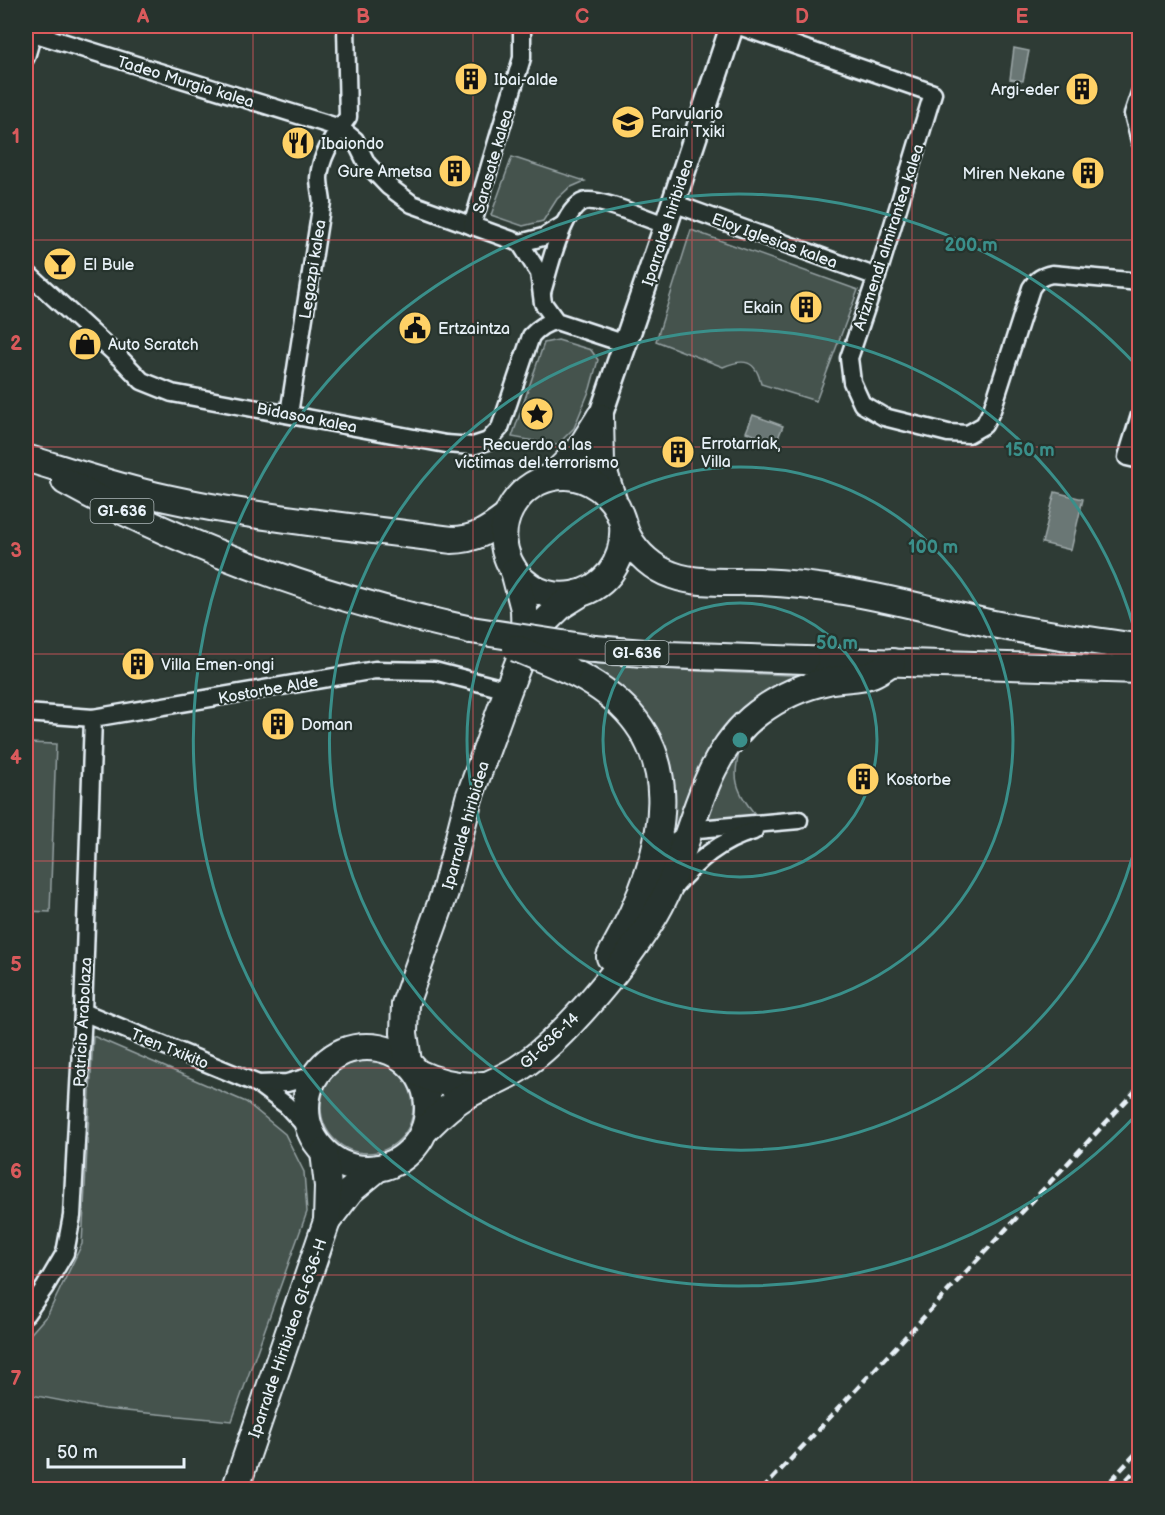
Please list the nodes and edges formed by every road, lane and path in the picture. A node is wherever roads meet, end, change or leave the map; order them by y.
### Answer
1 (346, 26) edge
2 (523, 26) edge
3 (732, 26) edge
4 (739, 26) edge
5 (34, 29) edge
6 (26, 57) edge
7 (1140, 93) edge
8 (340, 128) junction
9 (1140, 141) edge
10 (673, 203) junction
11 (563, 225) junction
12 (666, 225) junction
13 (472, 226) junction
14 (520, 243) junction
15 (26, 272) edge
16 (877, 277) junction
17 (1140, 282) edge
18 (542, 292) junction
19 (556, 321) junction
20 (626, 344) junction
21 (289, 414) junction
22 (1140, 415) edge
23 (600, 417) junction
24 (26, 458) edge
25 (1133, 458) edge
26 (552, 477) junction
27 (619, 515) junction
28 (506, 518) junction
29 (513, 568) junction
30 (578, 595) junction
31 (471, 630) junction
32 (525, 646) junction
33 (1140, 648) edge
34 (892, 662) junction
35 (1140, 670) edge
36 (508, 690) junction
37 (26, 713) edge
38 (93, 718) junction
39 (690, 832) junction
40 (665, 897) junction
41 (602, 983) junction
42 (405, 1004) junction
43 (83, 1012) junction
44 (369, 1046) junction
45 (413, 1067) junction
46 (315, 1075) junction
47 (491, 1083) junction
48 (258, 1084) junction
49 (424, 1131) junction
50 (317, 1141) junction
51 (378, 1168) junction
52 (327, 1221) junction
53 (26, 1314) edge
54 (235, 1490) edge

1 - 8 street, Legazpi kalea
2 - 13 street, Sarasate kalea
3 - 10 main road, Iparralde hiribidea
4 - 16 street, Arizmendi almirantea kalea
5 - 6 street
5 - 8 street, Tadeo Murgia kalea
7 - 9 street
8 - 13 street
8 - 21 street, Legazpi kalea
10 - 12 main road, Iparralde hiribidea
10 - 16 street, Eloy Iglesias kalea
11 - 12 street
11 - 14 street
11 - 18 street
12 - 20 main road, Iparralde hiribidea
13 - 14 street
14 - 18 street
15 - 21 street, Bidasoa kalea
16 - 17 street, Arizmendi almirantea kalea
18 - 19 street
19 - 20 street
19 - 21 street, Bidasoa kalea
20 - 23 main road, Iparralde hiribidea
22 - 25 street
23 - 26 main road, Iparralde hiribidea
23 - 27 main road, Iparralde hiribidea
24 - 28 main road
24 - 31 main road, GI-636
26 - 27 main road
26 - 28 main road
27 - 30 main road
27 - 33 main road
28 - 29 main road
29 - 30 main road
29 - 32 main road, Iparralde hiribidea
30 - 32 main road, Iparralde hiribidea
31 - 34 main road, GI-636, bridge
31 - 41 main road, bridge
32 - 36 main road, Iparralde hiribidea
34 - 35 main road, GI-636
34 - 39 main road, GI-636-14
36 - 38 street, Kostorbe Alde
36 - 42 main road, Iparralde hiribidea
37 - 38 street, Kostorbe Alde
38 - 43 street, Patricio Arabolaza
39 - 40 main road, GI-636-14
39 - 40 street
39 - 41 street
40 - 41 main road, GI-636-14
41 - 47 main road, GI-636-14
42 - 44 main road, Iparralde hiribidea
42 - 45 main road, Iparralde hiribidea
43 - 48 street, Tren Txikito
43 - 53 street, Patricio Arabolaza
44 - 45 main road
44 - 46 main road
45 - 47 main road, GI-636-14
45 - 49 main road
46 - 48 street, Tren Txikito
46 - 50 main road
47 - 49 main road, GI-636-14
48 - 50 street, Tren Txikito
49 - 51 main road
50 - 51 main road
50 - 52 main road, Iparralde Hiribidea GI-636-H
51 - 52 main road, Iparralde Hiribidea GI-636-H
52 - 54 main road, Iparralde Hiribidea GI-636-H

